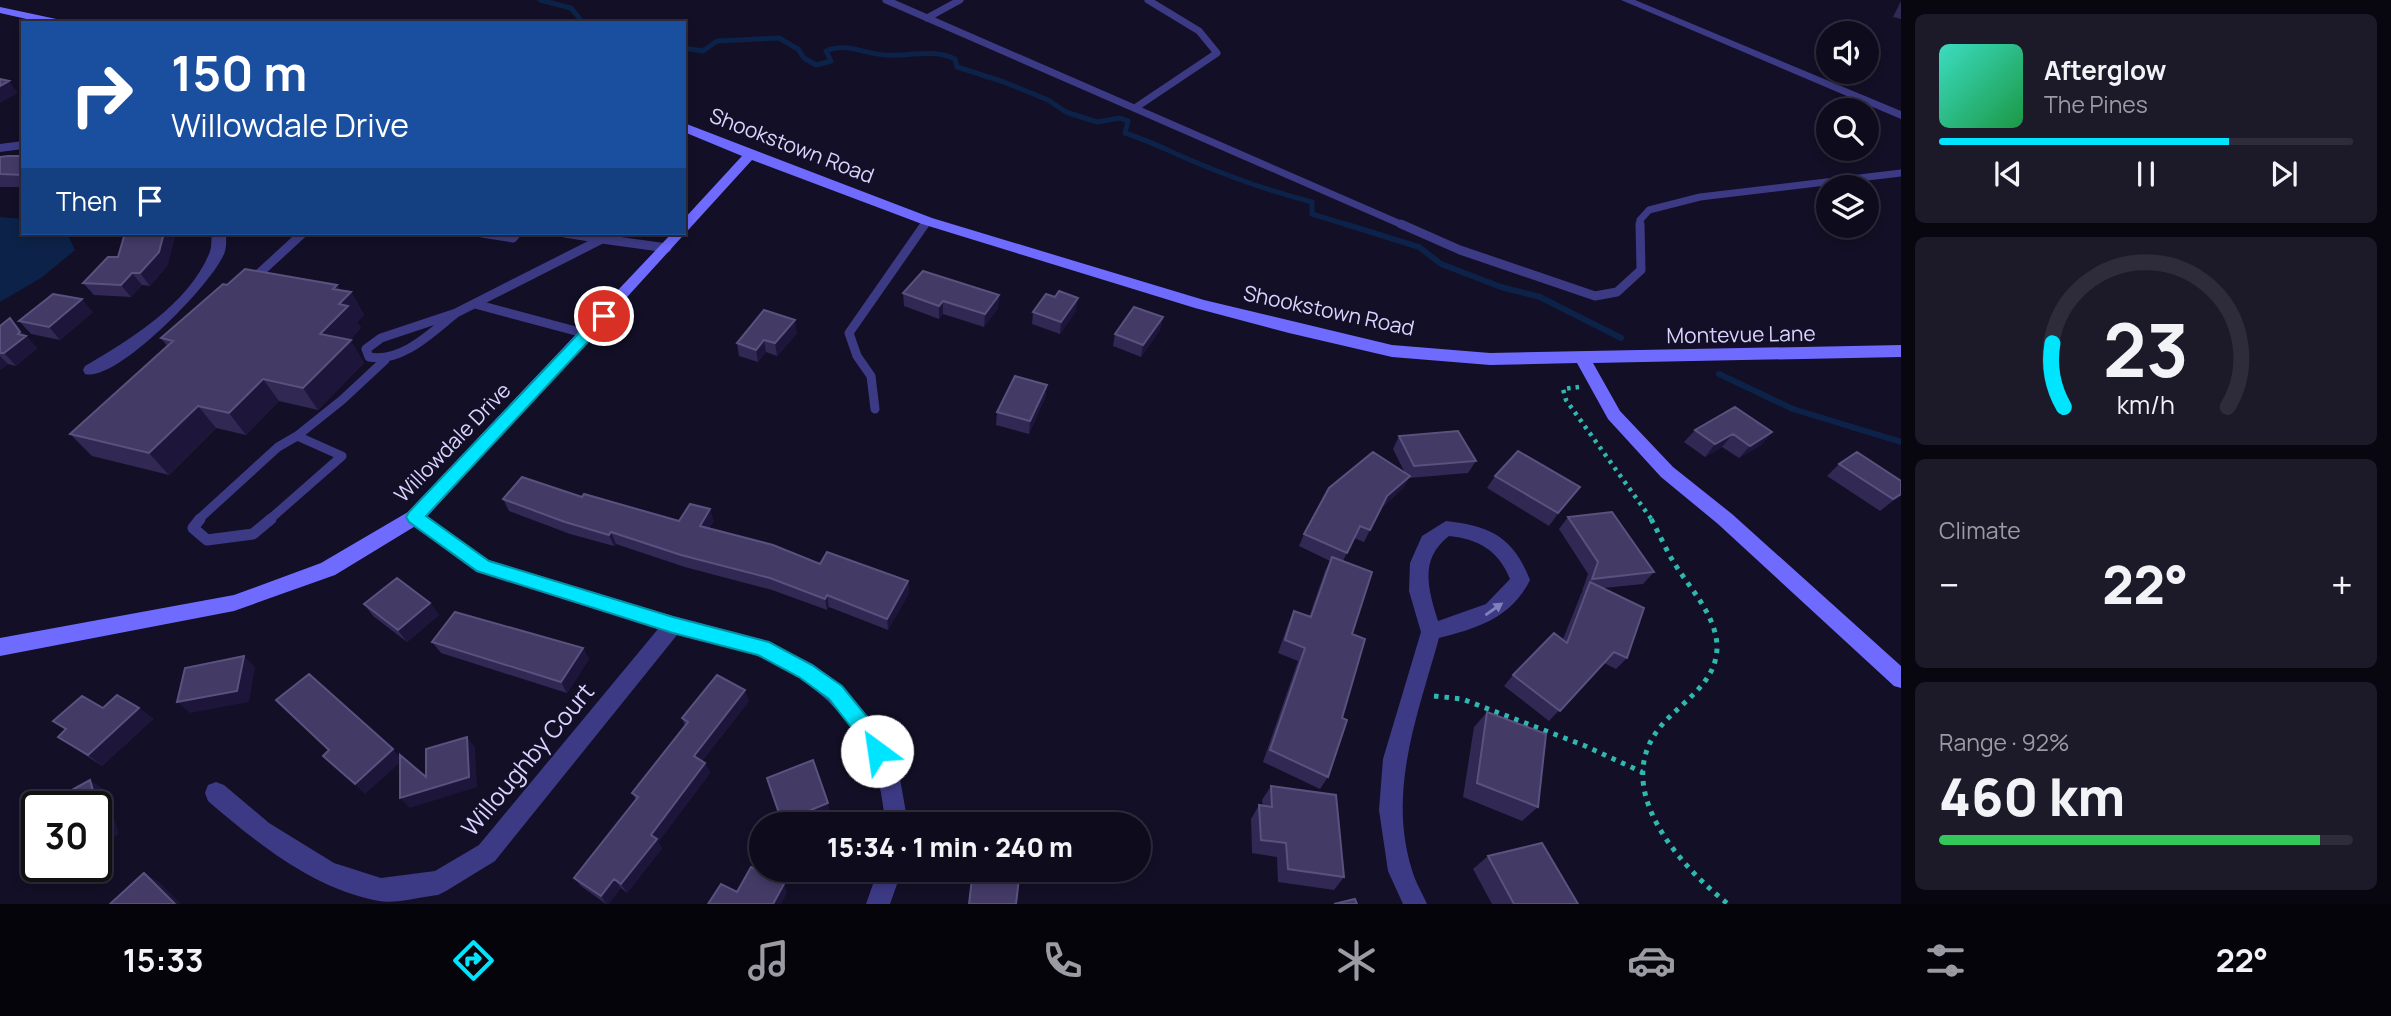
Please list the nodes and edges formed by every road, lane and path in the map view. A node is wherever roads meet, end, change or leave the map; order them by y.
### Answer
1 (886, 0) edge
2 (960, 0) edge
3 (1148, 0) edge
4 (1626, 0) edge
5 (0, 10) edge
6 (927, 18) junction
7 (52, 21) edge
8 (1135, 108) junction
9 (1901, 115) edge
10 (686, 128) edge
11 (21, 145) edge
12 (0, 149) edge
13 (750, 155) junction
14 (1901, 173) edge
15 (927, 221) junction
16 (686, 226) edge
17 (219, 235) edge
18 (301, 235) edge
19 (494, 235) edge
20 (515, 235) edge
21 (577, 235) edge
22 (678, 235) edge
23 (602, 239) junction
24 (667, 248) junction
25 (242, 290) edge
26 (475, 304) junction
27 (456, 313) junction
28 (587, 334) junction
29 (1901, 351) edge
30 (1582, 358) junction
31 (385, 360) junction
32 (91, 370) dead end
33 (1598, 386) junction
34 (875, 409) dead end
35 (297, 436) junction
36 (415, 517) junction
37 (673, 625) junction
38 (1431, 632) junction
39 (0, 647) edge
40 (1901, 678) edge
41 (1413, 693) junction
42 (1642, 772) junction
43 (216, 793) dead end
44 (895, 812) edge
45 (886, 882) edge
46 (878, 904) edge
47 (1415, 904) edge
48 (1728, 904) edge

1 - 6 lane
2 - 6 lane
3 - 8 lane
4 - 9 street
5 - 7 street
6 - 8 lane
8 - 14 lane
10 - 13 street, Shookstown Road
11 - 12 street
13 - 15 street, Shookstown Road
13 - 16 street
15 - 30 street, Shookstown Road
15 - 34 lane
17 - 32 street
18 - 25 lane
19 - 20 lane
21 - 23 lane
22 - 24 street, Willowdale Drive
23 - 24 lane
23 - 26 lane
24 - 28 street, Willowdale Drive
26 - 27 lane
26 - 28 lane
27 - 31 lane
27 - 31 lane
28 - 36 street, Willowdale Drive
29 - 30 street, Montevue Lane
30 - 33 street
31 - 35 lane
33 - 40 street
33 - 42 path
35 - 35 lane
36 - 37 street
36 - 39 street, Willowdale Drive
37 - 43 street, Willoughby Court
37 - 44 street
38 -> 38 street
38 - 41 street
41 - 42 path
41 - 47 street
42 - 48 path
45 - 46 street

